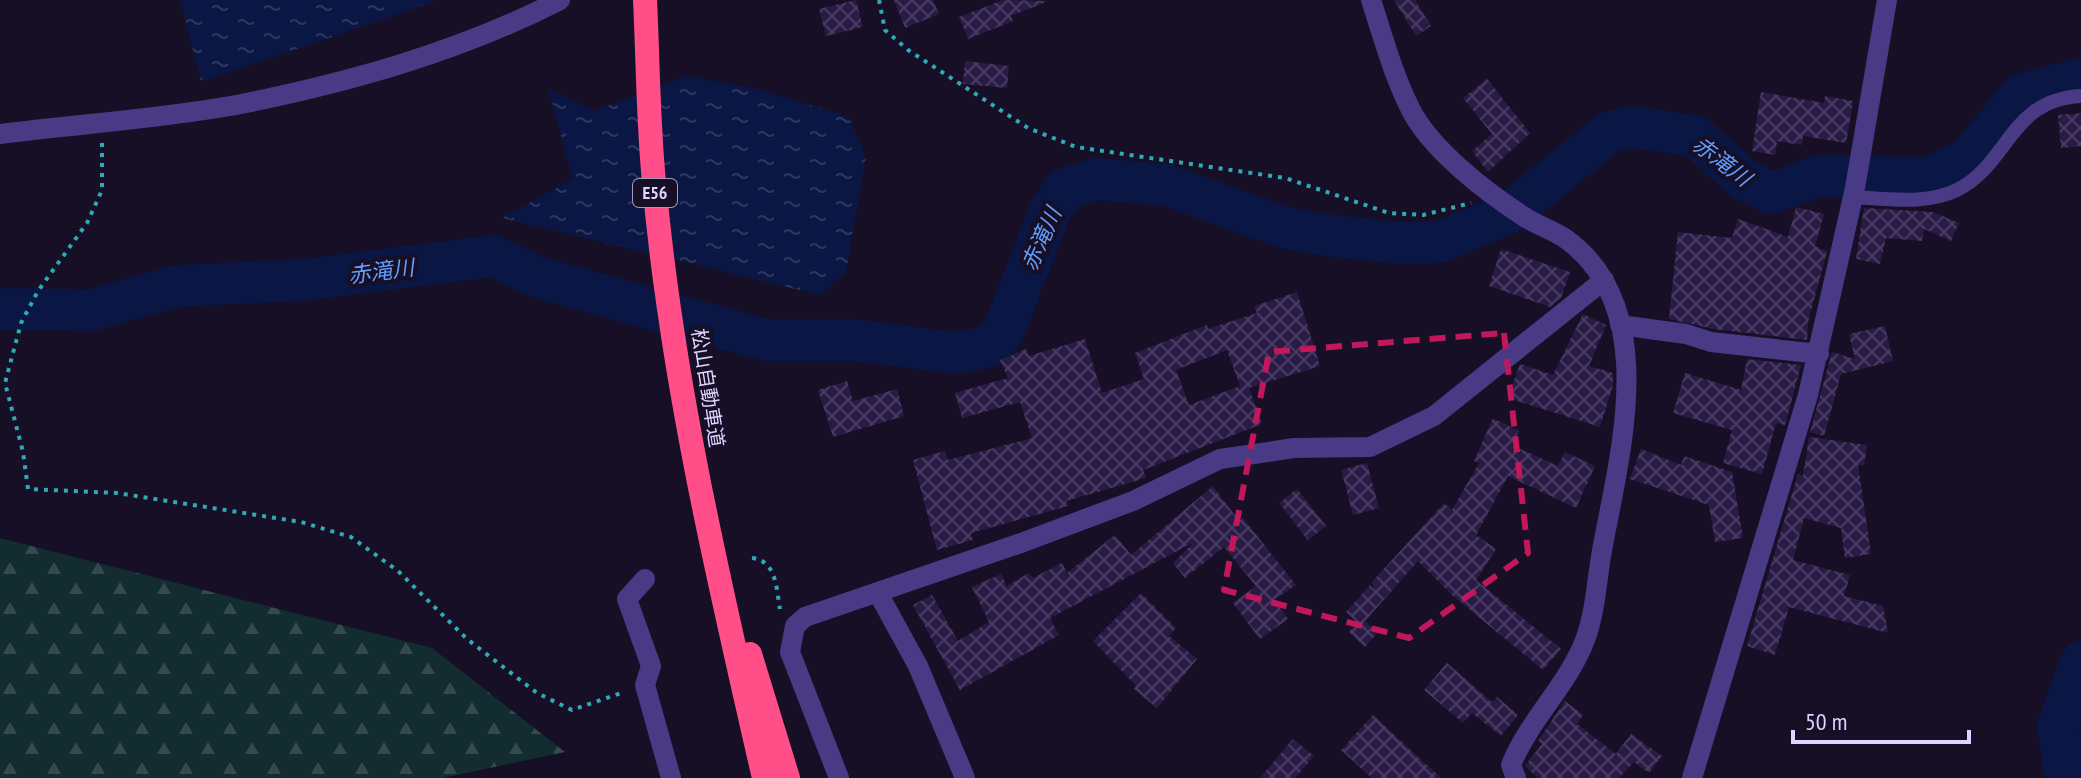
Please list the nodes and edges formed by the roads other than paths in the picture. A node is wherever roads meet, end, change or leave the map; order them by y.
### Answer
1 (560, 0) edge
2 (645, 0) edge
3 (1371, 0) edge
4 (1887, 0) edge
5 (536, 6) edge
6 (2081, 96) edge
7 (0, 134) edge
8 (1854, 193) junction
9 (1604, 280) junction
10 (1620, 325) junction
11 (1819, 354) junction
12 (701, 495) junction
13 (645, 579) dead end
14 (878, 593) junction
15 (671, 778) edge
16 (764, 778) edge
17 (788, 778) edge
18 (839, 778) edge
19 (965, 778) edge
20 (1516, 778) edge
21 (1692, 778) edge

1 - 5 street
2 - 12 highway, 松山自動車道 / E56
3 - 9 street
4 - 8 street
5 - 7 street
6 - 8 lane
8 - 11 street
9 - 10 street
9 - 14 street
10 - 11 street
10 - 20 street
11 - 21 street
12 - 16 highway, 松山自動車道 / E56
12 - 17 highway
13 - 15 street
14 - 18 street
14 - 19 street

